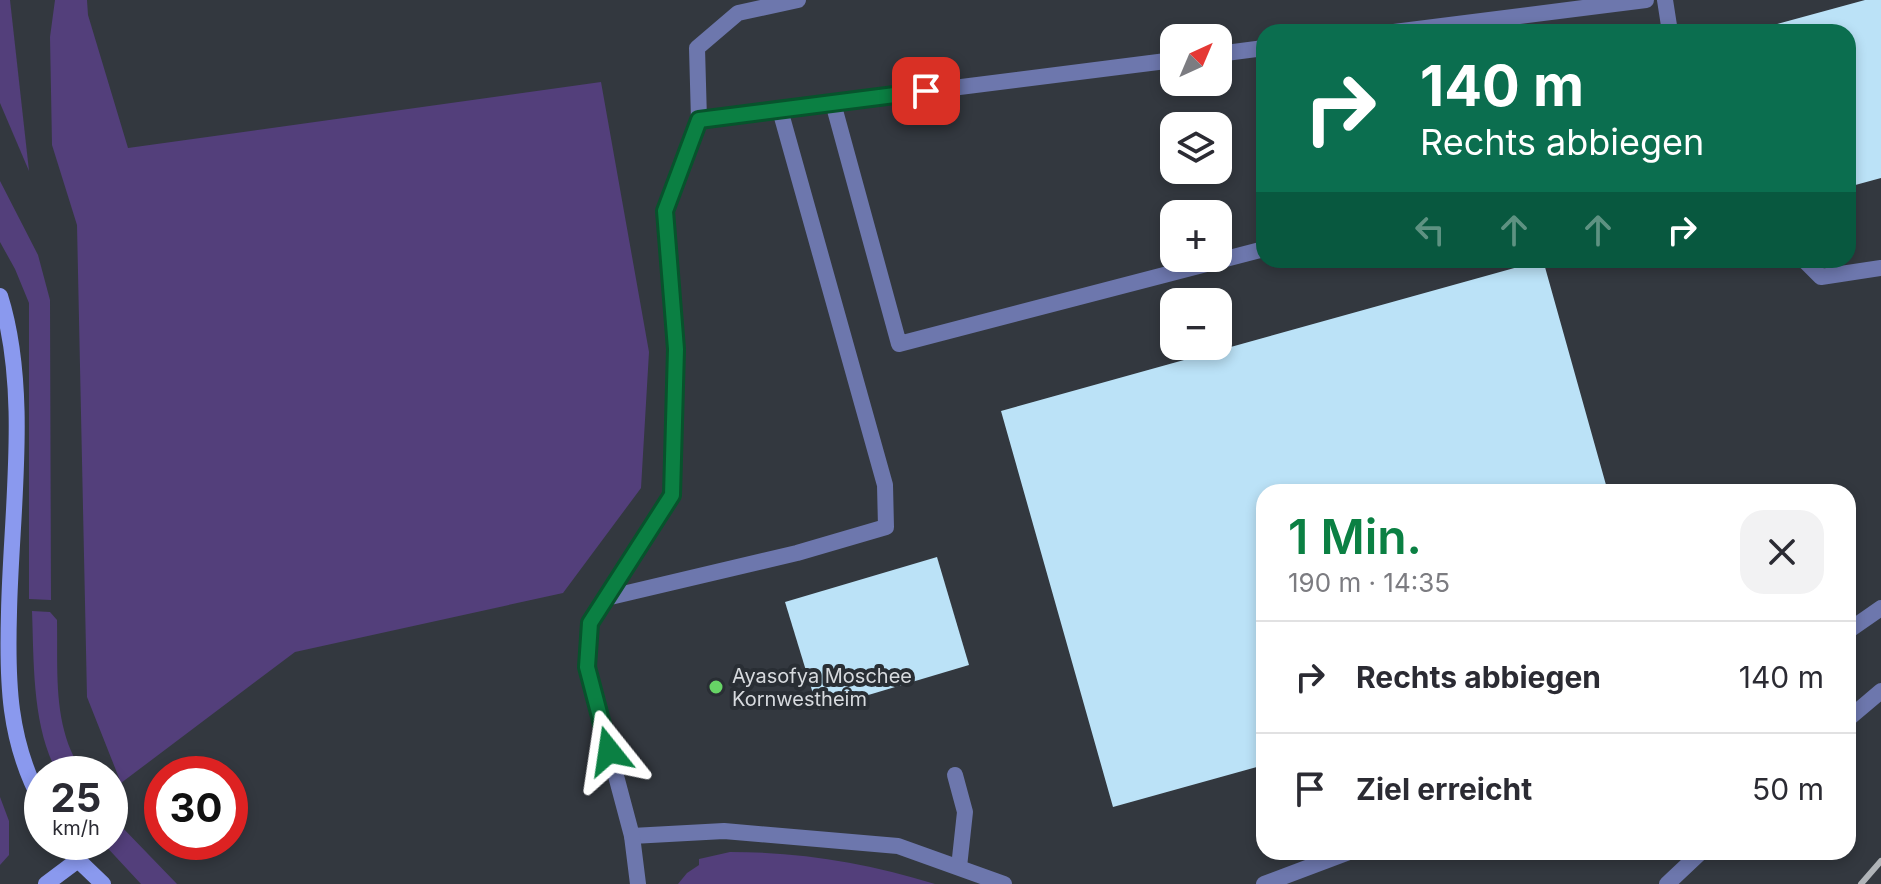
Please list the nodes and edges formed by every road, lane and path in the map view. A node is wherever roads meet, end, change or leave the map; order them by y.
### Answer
1 (798, 0) edge
2 (1646, 0) edge
3 (1665, 0) edge
4 (1457, 24) edge
5 (1669, 24) edge
6 (1256, 49) edge
7 (1232, 52) edge
8 (1160, 62) edge
9 (833, 103) junction
10 (780, 110) junction
11 (699, 120) junction
12 (1256, 251) edge
13 (1812, 268) edge
14 (1881, 268) edge
15 (0, 296) edge
16 (606, 598) junction
17 (1881, 608) edge
18 (1856, 625) edge
19 (1881, 691) edge
20 (1856, 712) edge
21 (24, 764) edge
22 (955, 775) dead end
23 (632, 836) junction
24 (78, 860) joint
25 (1328, 860) edge
26 (1692, 860) edge
27 (959, 867) junction
28 (46, 884) edge
29 (103, 884) edge
30 (638, 884) edge
31 (1004, 884) edge
32 (1264, 884) edge
33 (1667, 884) edge

1 - 11 street
2 - 4 street
3 - 5 street
6 - 7 street
8 - 9 street
9 - 10 street
9 - 12 street
10 - 11 street
10 - 16 street
11 - 16 street
13 - 14 street
15 - 21 main road
16 - 23 street
17 - 18 street
19 - 20 street
22 - 27 street
23 - 27 street
23 - 30 street
24 - 28 main road
24 - 29 main road
25 - 32 street
26 - 33 street
27 - 31 street

